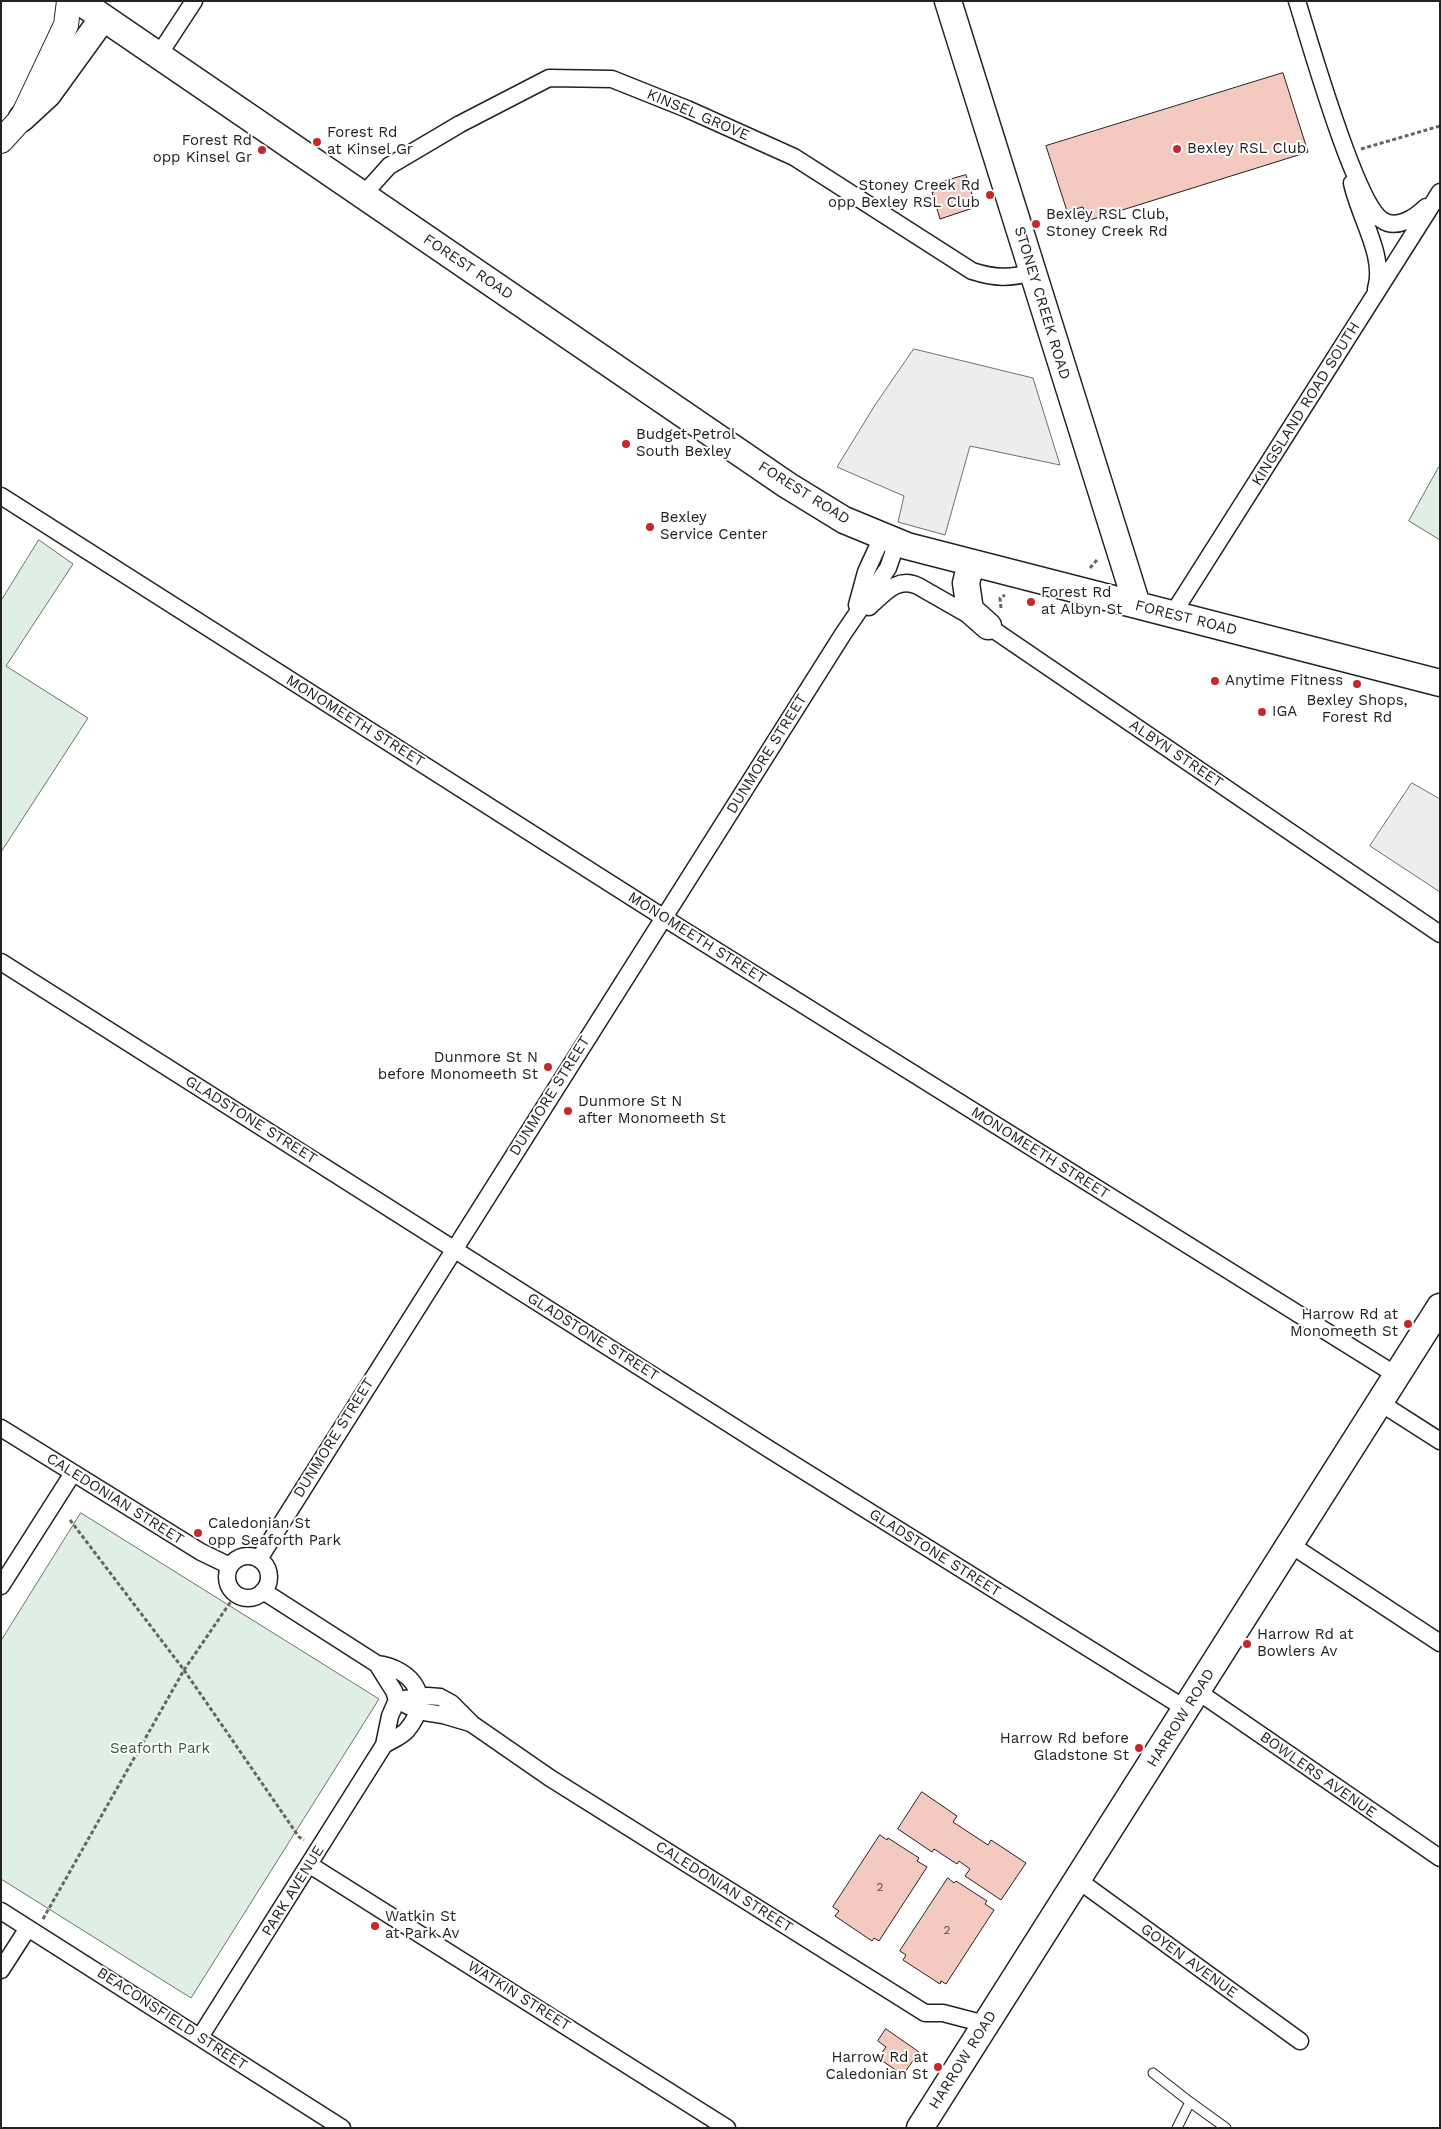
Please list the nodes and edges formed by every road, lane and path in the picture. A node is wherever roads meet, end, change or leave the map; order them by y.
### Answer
1 (66, 1) edge
2 (70, 1) edge
3 (78, 1) edge
4 (194, 1) edge
5 (948, 1) edge
6 (1297, 1) edge
7 (103, 18) junction
8 (158, 56) junction
9 (1440, 126) edge
10 (9, 132) edge
11 (1346, 154) junction
12 (1440, 191) edge
13 (363, 195) junction
14 (1032, 272) junction
15 (1368, 307) junction
16 (1, 496) edge
17 (890, 540) junction
18 (1097, 560) dead end
19 (982, 566) junction
20 (1090, 568) dead end
21 (906, 582) joint
22 (1006, 595) dead end
23 (1137, 606) junction
24 (1172, 615) junction
25 (994, 619) junction
26 (843, 634) junction
27 (1440, 682) edge
28 (663, 917) junction
29 (1440, 934) edge
30 (1, 962) edge
31 (454, 1248) junction
32 (1440, 1307) edge
33 (1396, 1375) junction
34 (1379, 1402) junction
35 (1, 1428) edge
36 (1440, 1442) edge
37 (73, 1473) junction
38 (70, 1520) dead end
39 (1291, 1544) junction
40 (258, 1559) junction
41 (230, 1566) junction
42 (1, 1586) edge
43 (263, 1591) junction
44 (236, 1594) junction
45 (1440, 1643) edge
46 (377, 1664) junction
47 (184, 1670) junction
48 (397, 1700) junction
49 (1191, 1700) junction
50 (419, 1704) junction
51 (384, 1745) junction
52 (321, 1846) junction
53 (1440, 1858) edge
54 (310, 1865) junction
55 (1078, 1880) junction
56 (1, 1911) edge
57 (33, 1931) junction
58 (1, 1970) edge
59 (985, 2024) junction
60 (200, 2037) junction
61 (1300, 2041) dead end
62 (1153, 2073) dead end
63 (1190, 2102) junction
64 (342, 2128) edge
65 (727, 2128) edge
66 (920, 2128) edge
67 (1177, 2128) edge
68 (1226, 2128) edge

1 - 10 main road
2 - 10 main road
3 - 7 main road, FOREST ROAD
4 - 8 street
5 - 14 main road, STONEY CREEK ROAD
6 - 11 street
7 - 8 main road, FOREST ROAD
7 - 10 main road
8 - 13 main road, FOREST ROAD
9 - 11 path
11 - 12 street
11 - 15 street
12 - 15 street, KINGSLAND ROAD SOUTH
13 - 14 street, KINSEL GROVE
13 - 17 main road, FOREST ROAD
14 - 23 main road, STONEY CREEK ROAD
15 - 24 street, KINGSLAND ROAD SOUTH
16 - 28 street, MONOMEETH STREET
17 - 19 main road, FOREST ROAD
17 - 26 street, DUNMORE STREET
18 - 20 path
19 - 23 main road, FOREST ROAD
19 - 25 main road
21 - 25 street, ALBYN STREET
21 - 26 street, DUNMORE STREET
22 - 25 path
23 - 24 main road, FOREST ROAD
24 - 27 main road, FOREST ROAD
25 - 29 street, ALBYN STREET
26 - 28 street, DUNMORE STREET
28 - 31 street, DUNMORE STREET
28 - 33 street, MONOMEETH STREET
30 - 31 street, GLADSTONE STREET
31 - 40 street, DUNMORE STREET
31 - 49 street, GLADSTONE STREET
32 - 33 main road, HARROW ROAD
33 - 34 main road, HARROW ROAD
34 - 36 street
34 - 39 main road, HARROW ROAD
35 - 37 street, CALEDONIAN STREET
37 - 41 street, CALEDONIAN STREET
37 - 42 street
38 - 47 path
39 - 45 street
39 - 49 main road, HARROW ROAD
40 - 41 street
40 - 43 street
41 - 44 street
43 - 44 street
43 - 46 street
44 - 47 path
46 - 48 street
46 - 50 street
47 - 52 path
47 - 57 path
48 - 50 street, CALEDONIAN STREET
48 - 51 street, PARK AVENUE
49 - 53 street, BOWLERS AVENUE
49 - 55 main road, HARROW ROAD
50 - 51 street, PARK AVENUE
50 - 59 street, CALEDONIAN STREET
51 - 52 street, PARK AVENUE
52 - 54 street, PARK AVENUE
54 - 60 street, PARK AVENUE
54 - 65 street, WATKIN STREET
55 - 59 main road, HARROW ROAD
55 - 61 street, GOYEN AVENUE
56 - 57 street, BEACONSFIELD STREET
57 - 58 street
57 - 60 street, BEACONSFIELD STREET
59 - 66 main road, HARROW ROAD
60 - 64 street, BEACONSFIELD STREET
62 - 63 lane
63 - 67 lane
63 - 68 lane

